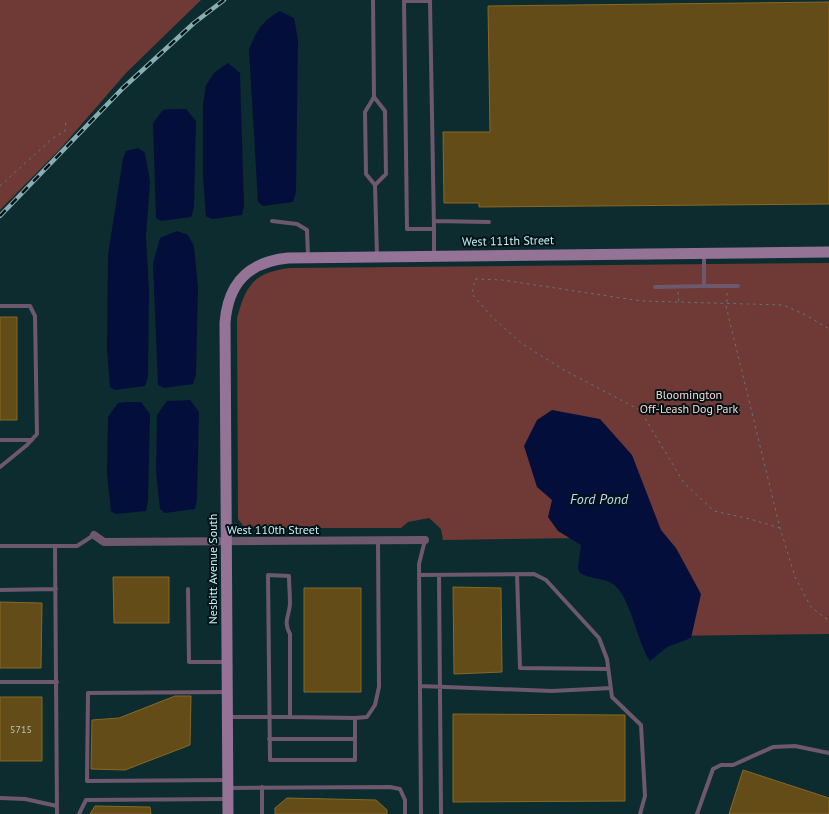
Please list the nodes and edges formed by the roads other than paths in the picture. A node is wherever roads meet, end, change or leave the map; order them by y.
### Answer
1 (373, 0) edge
2 (374, 97) junction
3 (375, 185) junction
4 (272, 221) dead end
5 (434, 221) junction
6 (489, 222) dead end
7 (434, 229) junction
8 (704, 252) junction
9 (829, 252) edge
10 (434, 256) junction
11 (377, 257) junction
12 (308, 258) junction
13 (704, 286) junction
14 (738, 286) dead end
15 (654, 287) dead end
16 (0, 306) edge
17 (225, 323) joint
18 (0, 440) edge
19 (32, 440) junction
20 (0, 467) edge
21 (94, 535) joint
22 (425, 540) joint
23 (378, 541) junction
24 (226, 542) junction
25 (0, 546) edge
26 (55, 546) junction
27 (517, 574) junction
28 (419, 575) junction
29 (439, 575) junction
30 (56, 589) junction
31 (188, 589) dead end
32 (0, 590) edge
33 (227, 662) junction
34 (608, 669) junction
35 (0, 682) edge
36 (57, 682) junction
37 (440, 685) junction
38 (420, 686) junction
39 (611, 688) junction
40 (228, 692) junction
41 (228, 717) junction
42 (269, 717) junction
43 (290, 717) junction
44 (354, 718) junction
45 (269, 739) junction
46 (354, 739) junction
47 (829, 753) edge
48 (262, 788) junction
49 (228, 789) junction
50 (0, 798) edge
51 (57, 806) junction
52 (57, 814) edge
53 (79, 814) edge
54 (228, 814) edge
55 (262, 814) edge
56 (405, 814) edge
57 (421, 814) edge
58 (440, 814) edge
59 (640, 814) edge
60 (697, 814) edge

1 - 2 lane
2 - 3 lane
2 - 3 lane
3 - 11 lane
4 - 12 lane
5 - 6 lane
5 - 7 lane
5 - 7 lane
7 - 10 lane
8 - 9 street, West 111th Street
8 - 10 street, West 111th Street
8 - 13 lane
10 - 11 street, West 111th Street
11 - 12 street, West 111th Street
12 - 17 street, West 111th Street
13 - 14 lane
13 - 15 lane
16 - 19 lane
17 - 24 street, Nesbitt Avenue South
18 - 19 lane
19 - 20 lane
21 - 24 street, West 110th Street
21 - 26 lane
22 - 23 street, West 110th Street
22 - 28 lane
23 - 24 street, West 110th Street
23 - 44 lane
24 - 33 street, Nesbitt Avenue South
25 - 26 lane
26 - 30 lane
27 - 29 lane
27 - 34 lane
27 - 34 lane
28 - 29 lane
28 - 38 lane
29 - 37 lane
30 - 32 lane
30 - 36 lane
31 - 33 lane
33 - 40 street, Nesbitt Avenue South
34 - 39 lane
35 - 36 lane
36 - 51 lane
37 - 38 lane
37 - 39 lane
37 - 58 lane
38 - 57 lane
39 - 59 lane
40 - 41 street, Nesbitt Avenue South
40 - 49 lane
41 - 42 lane
41 - 49 street, Nesbitt Avenue South
42 - 43 lane
42 - 43 lane
42 - 45 lane
43 - 44 lane
44 - 46 lane
45 - 46 lane
45 - 46 lane
47 - 60 lane
48 - 49 lane
48 - 55 lane
48 - 56 lane
49 - 53 lane
49 - 54 street, Nesbitt Avenue South
50 - 51 lane
51 - 52 lane

